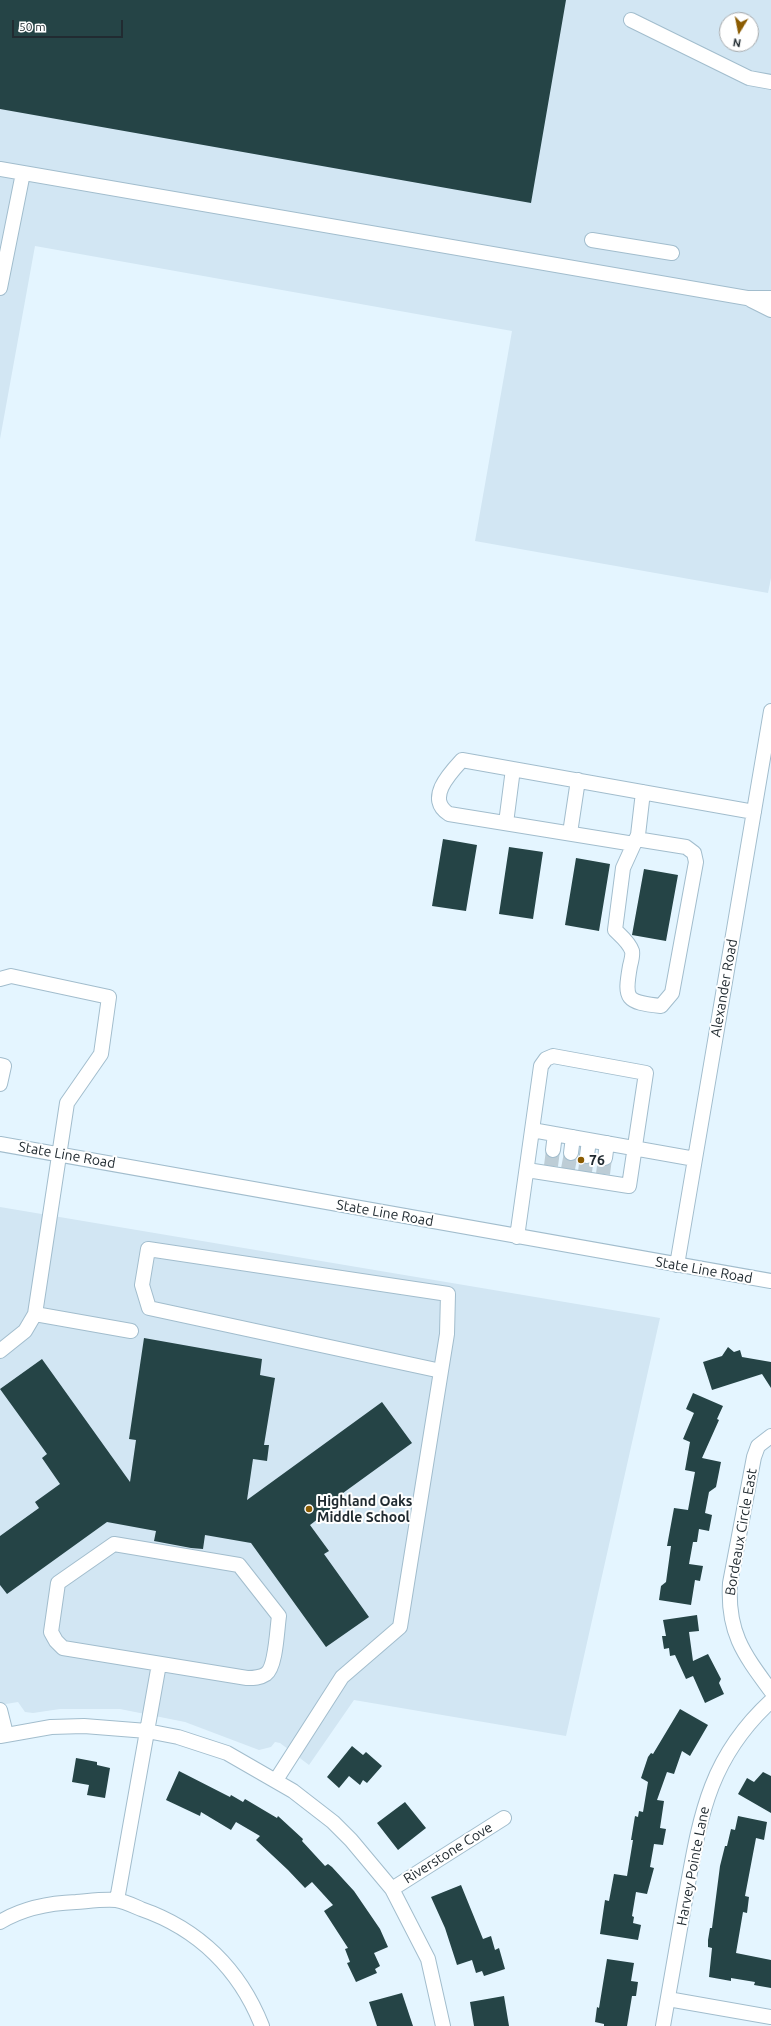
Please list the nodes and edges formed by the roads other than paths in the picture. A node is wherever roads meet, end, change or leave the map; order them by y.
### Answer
1 (631, 20) dead end
2 (771, 82) edge
3 (0, 169) edge
4 (23, 173) junction
5 (592, 240) dead end
6 (672, 253) dead end
7 (0, 288) edge
8 (747, 298) junction
9 (771, 298) edge
10 (771, 310) edge
11 (771, 711) edge
12 (513, 769) junction
13 (578, 780) junction
14 (643, 792) junction
15 (754, 812) junction
16 (506, 823) junction
17 (570, 833) junction
18 (633, 846) junction
19 (0, 979) edge
20 (0, 1065) edge
21 (0, 1084) edge
22 (532, 1130) junction
23 (555, 1134) junction
24 (573, 1137) junction
25 (589, 1140) junction
26 (607, 1143) junction
27 (0, 1144) edge
28 (635, 1148) junction
29 (553, 1150) tunnel mouth
30 (59, 1153) junction
31 (571, 1153) tunnel mouth
32 (587, 1156) tunnel mouth
33 (605, 1158) tunnel mouth
34 (695, 1159) junction
35 (527, 1170) junction
36 (517, 1237) junction
37 (677, 1265) junction
38 (771, 1281) edge
39 (34, 1314) junction
40 (131, 1331) dead end
41 (0, 1351) edge
42 (441, 1371) junction
43 (769, 1437) edge
44 (159, 1664) junction
45 (771, 1691) edge
46 (771, 1701) edge
47 (0, 1710) edge
48 (147, 1731) junction
49 (3, 1735) edge
50 (276, 1780) junction
51 (504, 1818) dead end
52 (392, 1888) junction
53 (117, 1900) junction
54 (0, 1922) edge
55 (668, 1999) junction
56 (771, 2016) edge
57 (262, 2026) edge
58 (443, 2026) edge
59 (663, 2026) edge

1 - 2 street
3 - 4 street
4 - 7 street
4 - 8 street
5 - 6 street
8 - 9 street
8 - 10 street
11 - 15 street, Alexander Road
12 - 13 street
12 - 16 street
12 - 16 street
13 - 14 street
13 - 17 street
14 - 15 street
14 - 18 street
15 - 34 street, Alexander Road
16 - 17 street
17 - 18 street
18 - 18 street
19 - 30 street
20 - 21 street
22 - 23 street
22 - 28 street
22 - 35 street
23 - 24 street
23 - 29 street
24 - 25 street
24 - 31 street
25 - 26 street
25 - 32 street
26 - 28 street
26 - 33 street
27 - 30 street, State Line Road
28 - 34 street
28 - 35 street
30 - 36 street, State Line Road
30 - 39 street
34 - 37 street, Alexander Road
35 - 36 street
36 - 37 street, State Line Road
37 - 38 street, State Line Road
39 - 40 street
39 - 41 street
42 - 42 street
42 - 50 street
43 - 45 street, Bordeaux Circle East
44 - 44 street
44 - 48 street
46 - 55 street, Harvey Pointe Lane
47 - 49 street
48 - 49 street
48 - 50 street
48 - 53 street
50 - 52 street
51 - 52 street, Riverstone Cove
52 - 58 street
53 - 54 street
53 - 57 street
55 - 56 street
55 - 59 street, Harvey Pointe Lane

